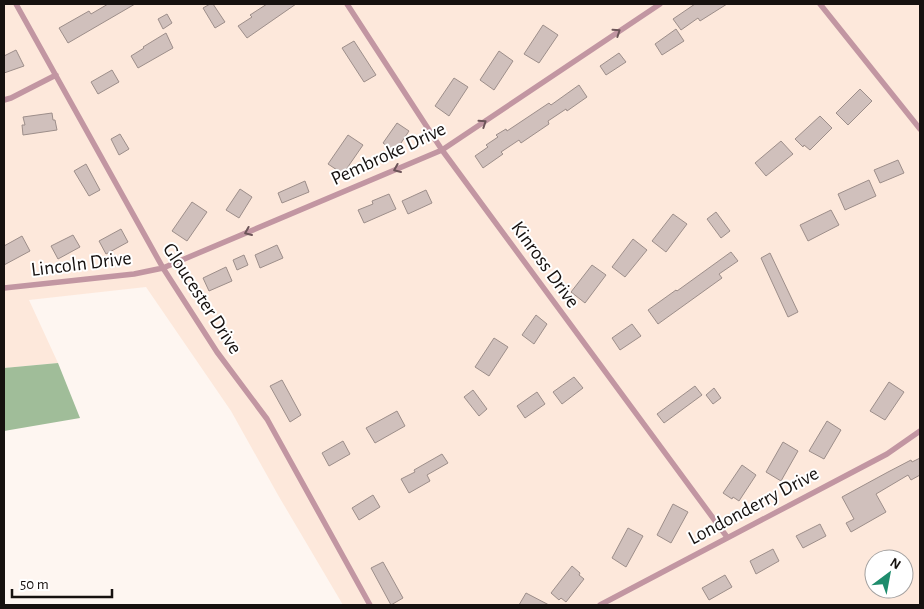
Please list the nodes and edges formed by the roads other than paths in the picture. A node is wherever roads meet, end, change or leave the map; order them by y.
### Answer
1 (16, 4) edge
2 (348, 4) edge
3 (660, 4) edge
4 (820, 4) edge
5 (56, 75) junction
6 (4, 100) edge
7 (920, 129) edge
8 (442, 150) junction
9 (162, 268) junction
10 (4, 288) edge
11 (920, 431) edge
12 (727, 537) junction
13 (370, 605) edge
14 (600, 605) edge

1 - 5 lane, Gloucester Drive
2 - 8 lane, Kinross Drive
8 -> 3 lane, Pembroke Drive
4 - 7 lane
5 - 6 lane
5 - 9 lane, Gloucester Drive
8 -> 9 lane, Pembroke Drive
8 - 12 lane, Kinross Drive
9 - 10 lane, Lincoln Drive
9 - 13 lane, Gloucester Drive
11 - 12 lane, Londonderry Drive
12 - 14 lane, Londonderry Drive

